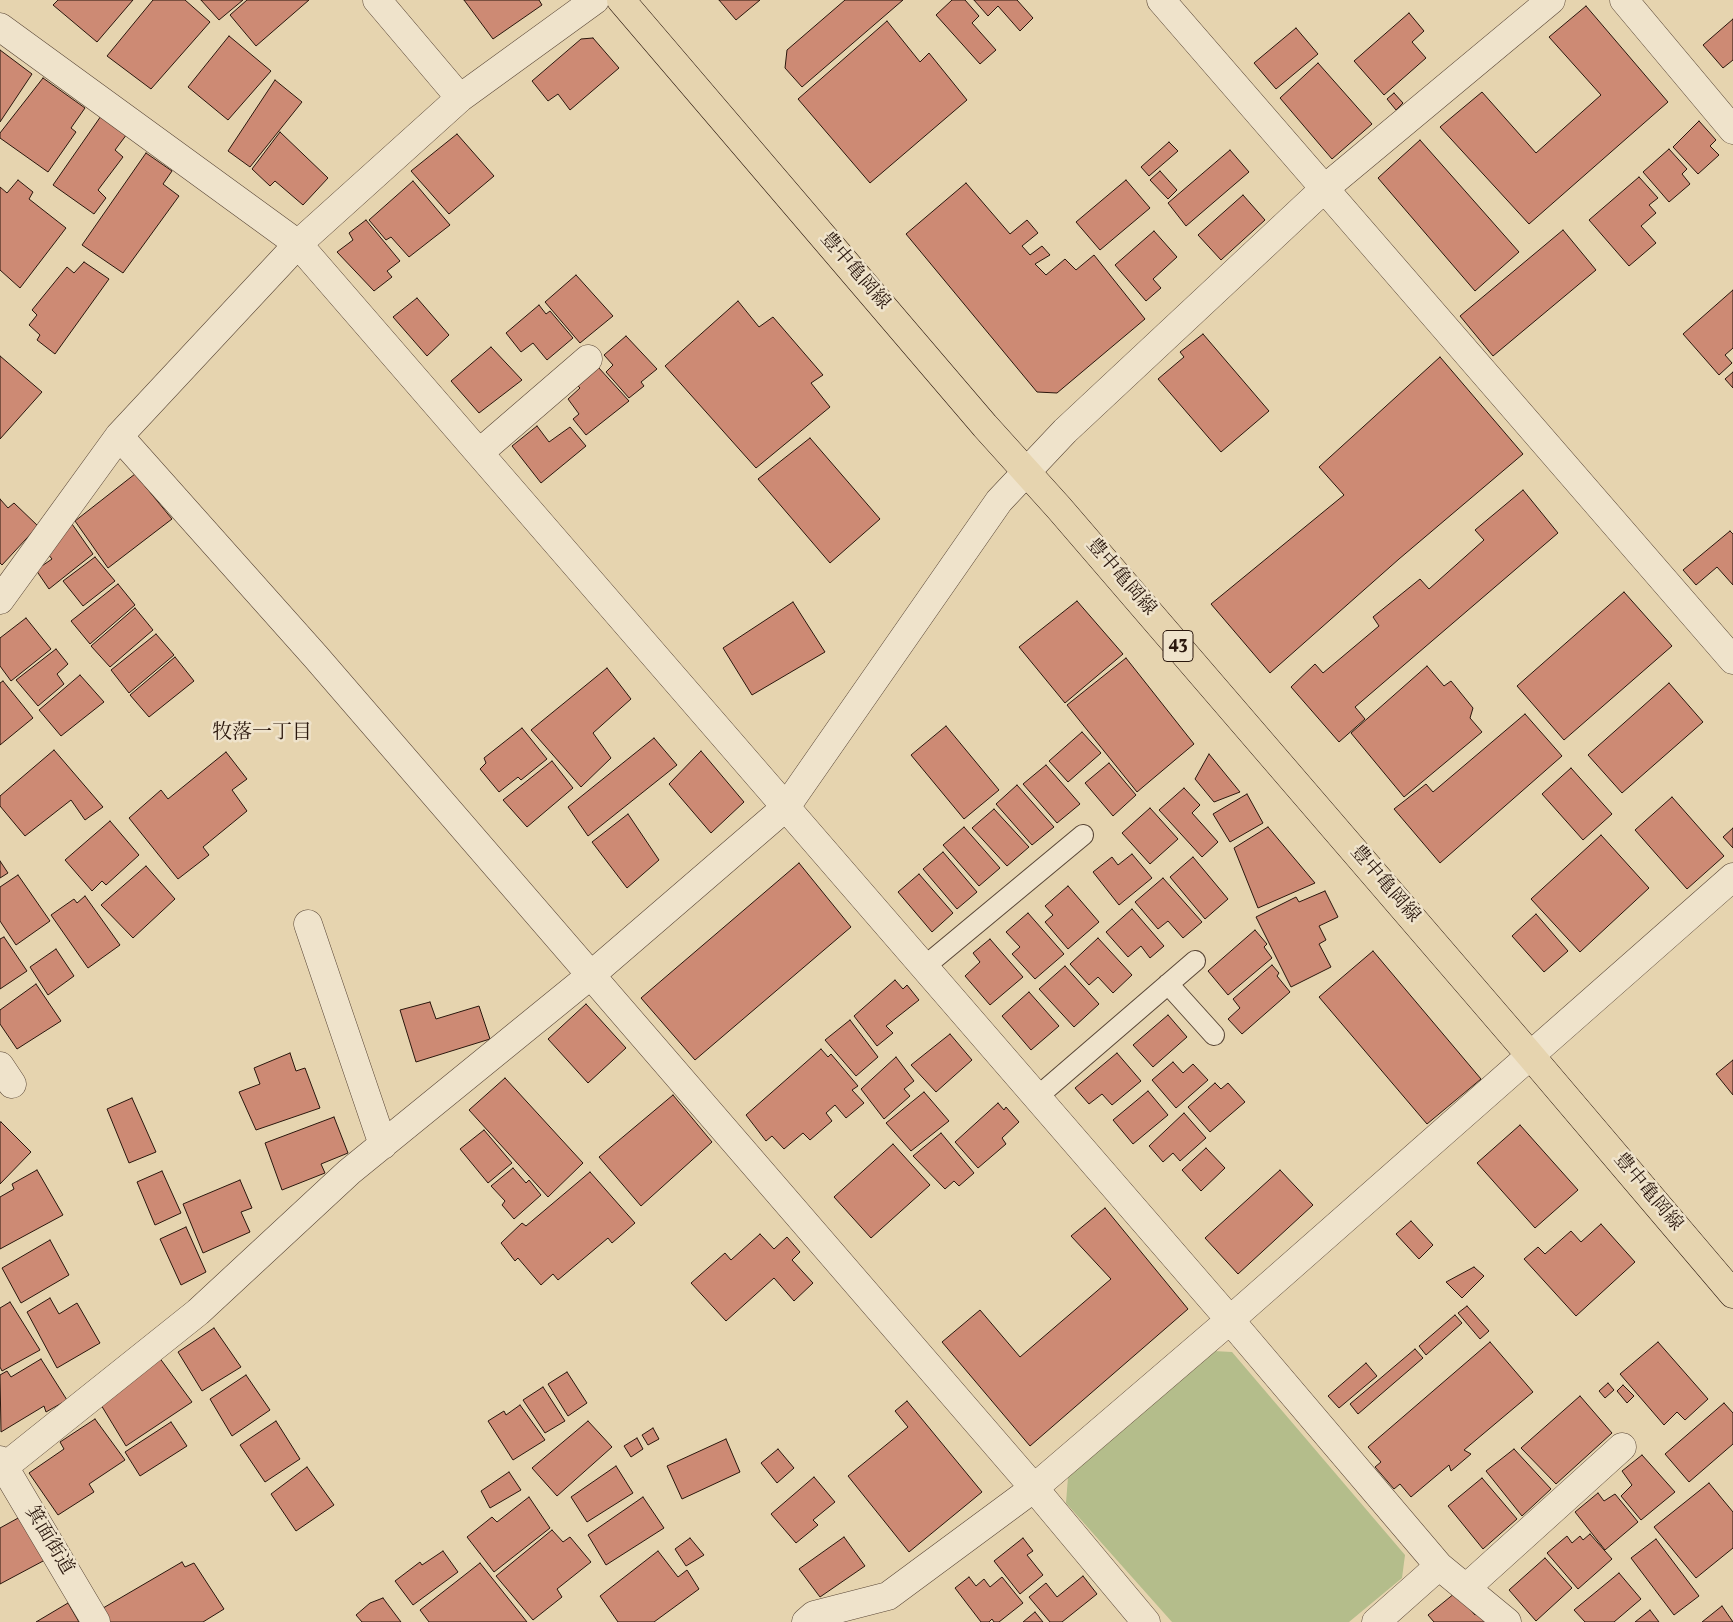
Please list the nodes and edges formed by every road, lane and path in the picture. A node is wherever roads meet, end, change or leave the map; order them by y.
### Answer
1 (377, 0) edge
2 (594, 0) edge
3 (621, 0) edge
4 (1161, 0) edge
5 (1552, 0) edge
6 (1624, 0) edge
7 (0, 27) edge
8 (460, 98) junction
9 (1733, 130) edge
10 (1324, 189) junction
11 (298, 244) junction
12 (588, 359) dead end
13 (119, 436) junction
14 (479, 453) junction
15 (1027, 471) junction
16 (2, 593) edge
17 (1733, 660) edge
18 (786, 807) junction
19 (1083, 835) dead end
20 (1733, 877) edge
21 (308, 924) dead end
22 (1195, 962) dead end
23 (924, 967) junction
24 (591, 975) junction
25 (1168, 984) junction
26 (1214, 1035) dead end
27 (1530, 1055) junction
28 (1037, 1097) junction
29 (383, 1145) junction
30 (1733, 1294) edge
31 (1230, 1320) junction
32 (1622, 1447) dead end
33 (2, 1464) edge
34 (1034, 1488) junction
35 (1439, 1566) junction
36 (1466, 1588) junction
37 (96, 1622) edge
38 (806, 1622) edge
39 (1146, 1622) edge
40 (1376, 1622) edge
41 (1508, 1622) edge

1 - 8 street
2 - 8 street
3 - 15 main road, 豊中亀岡線 / 43
4 - 10 street
5 - 10 street
6 - 9 street
7 - 11 street
8 - 11 street
10 - 15 street
10 - 17 street
11 - 13 street
11 - 14 street
12 - 14 street
13 - 16 street
13 - 24 street
14 - 18 street
15 - 18 street
15 - 27 main road, 豊中亀岡線 / 43
18 - 23 street
18 - 24 street
19 - 23 lane
20 - 27 street
21 - 29 street
22 - 25 lane
23 - 28 street
24 - 29 street
24 - 34 street
25 - 26 lane
25 - 28 lane
27 - 30 main road, 豊中亀岡線 / 43
27 - 31 street
28 - 31 street
29 - 33 street
31 - 34 street
31 - 35 street
32 - 36 street
33 - 37 street, 箕面街道
34 - 38 street
34 - 39 street
35 - 36 street
35 - 40 street
36 - 41 street

